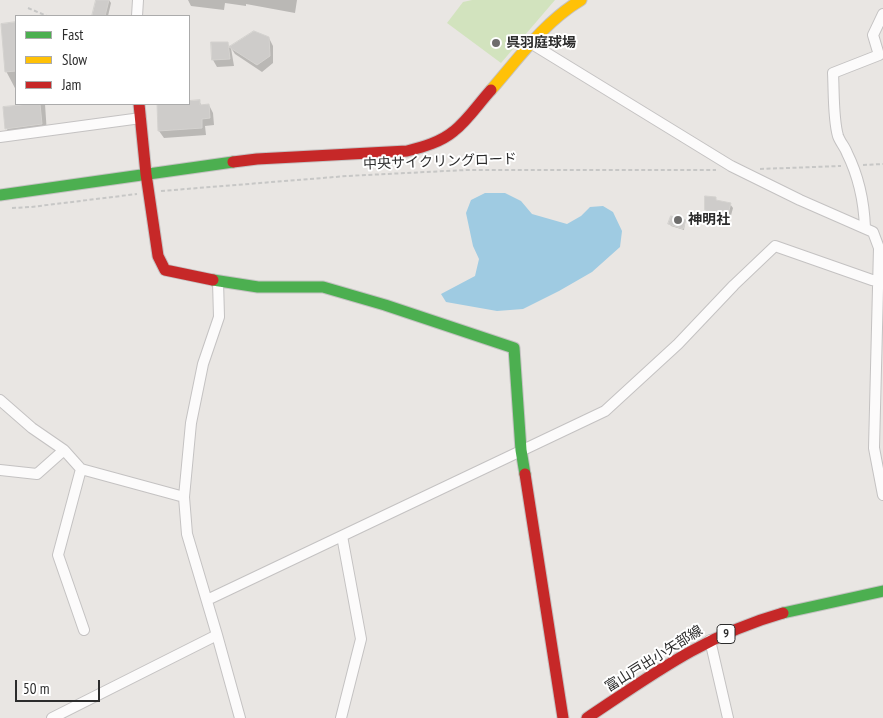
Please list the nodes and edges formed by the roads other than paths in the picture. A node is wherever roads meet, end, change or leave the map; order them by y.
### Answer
1 (138, 0) edge
2 (581, 0) edge
3 (883, 14) edge
4 (136, 15) edge
5 (532, 44) junction
6 (881, 55) edge
7 (140, 105) edge
8 (141, 118) junction
9 (0, 137) edge
10 (146, 174) junction
11 (0, 195) edge
12 (864, 228) junction
13 (218, 281) junction
14 (881, 282) edge
15 (0, 400) edge
16 (64, 450) junction
17 (521, 450) junction
18 (81, 468) junction
19 (0, 470) edge
20 (883, 495) edge
21 (184, 497) junction
22 (342, 536) junction
23 (883, 591) edge
24 (207, 600) junction
25 (84, 630) dead end
26 (217, 635) junction
27 (710, 640) junction
28 (52, 718) edge
29 (240, 718) edge
30 (341, 718) edge
31 (562, 718) edge
32 (587, 718) edge
33 (728, 718) edge

1 - 4 street
2 - 5 street
3 - 6 street
5 - 10 street
5 - 12 street
6 - 12 street
7 - 8 street
8 - 9 street
8 - 10 street
10 - 11 street
10 - 13 street
12 - 14 street
13 - 17 street
13 - 21 street
14 - 17 street
14 - 20 street
15 - 16 street
16 - 18 street
16 - 19 street
17 - 22 street
17 - 31 street
18 - 21 street
18 - 25 street
21 - 24 street
22 - 24 street
22 - 30 street
23 - 27 street, 富山戸出小矢部線 / 9
24 - 26 street
26 - 28 street
26 - 29 street
27 - 32 street, 富山戸出小矢部線 / 9
27 - 33 street

